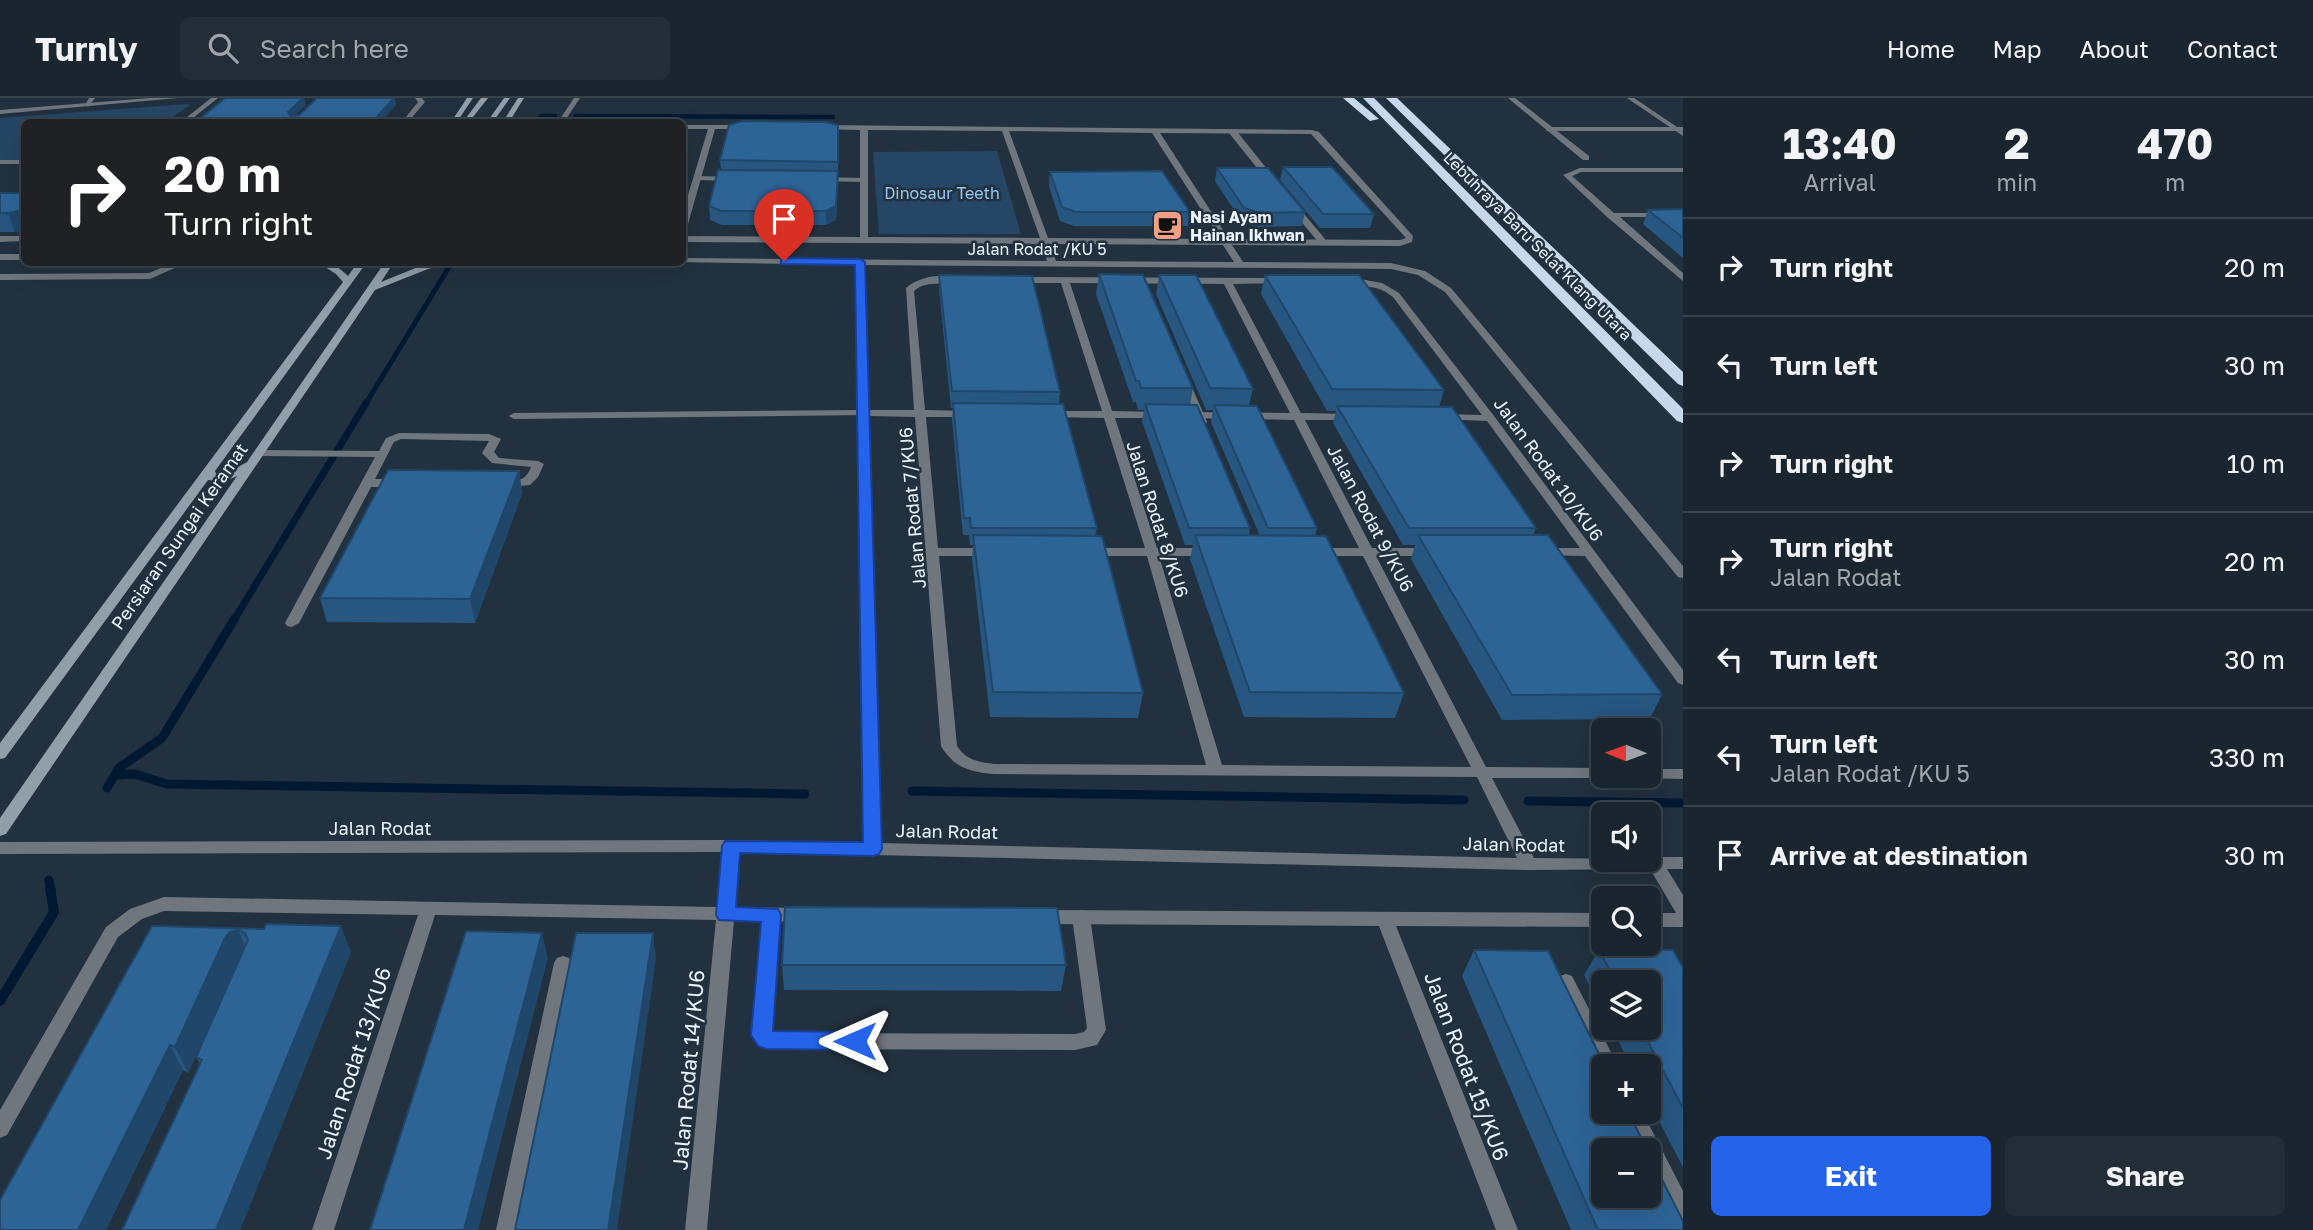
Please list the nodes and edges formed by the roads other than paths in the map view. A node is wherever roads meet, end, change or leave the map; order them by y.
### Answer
1 (175, 98) edge
2 (215, 98) edge
3 (418, 98) edge
4 (470, 98) edge
5 (485, 98) edge
6 (507, 98) edge
7 (521, 98) edge
8 (577, 98) edge
9 (1348, 98) edge
10 (1367, 98) edge
11 (1391, 98) edge
12 (1511, 98) edge
13 (1630, 98) edge
14 (90, 101) edge
15 (1417, 106) dead end
16 (0, 112) edge
17 (188, 119) edge
18 (408, 119) edge
19 (456, 119) edge
20 (468, 119) edge
21 (492, 119) edge
22 (507, 119) edge
23 (563, 119) edge
24 (686, 127) edge
25 (712, 127) junction
26 (754, 127) edge
27 (809, 127) edge
28 (864, 127) junction
29 (1004, 128) junction
30 (1549, 129) junction
31 (1154, 131) junction
32 (1232, 131) junction
33 (1681, 131) edge
34 (1586, 158) dead end
35 (0, 162) edge
36 (21, 162) edge
37 (1683, 170) edge
38 (1439, 171) junction
39 (698, 178) junction
40 (739, 179) edge
41 (808, 179) edge
42 (864, 180) junction
43 (1281, 191) edge
44 (1289, 201) edge
45 (1610, 215) junction
46 (1683, 215) edge
47 (686, 218) edge
48 (1532, 233) junction
49 (0, 239) edge
50 (21, 239) edge
51 (686, 239) edge
52 (864, 239) junction
53 (1045, 239) junction
54 (1227, 242) junction
55 (1322, 242) junction
56 (21, 250) edge
57 (0, 257) edge
58 (13, 257) junction
59 (21, 257) edge
60 (686, 261) edge
61 (860, 262) junction
62 (1053, 264) junction
63 (1240, 264) junction
64 (174, 266) edge
65 (328, 266) edge
66 (360, 266) edge
67 (387, 266) edge
68 (435, 266) edge
69 (0, 277) edge
70 (1683, 278) edge
71 (970, 280) edge
72 (1011, 280) edge
73 (1065, 280) junction
74 (1142, 280) junction
75 (1227, 280) junction
76 (1292, 281) edge
77 (1331, 281) edge
78 (349, 283) junction
79 (370, 289) junction
80 (1147, 292) edge
81 (1178, 366) edge
82 (1683, 382) edge
83 (863, 413) junction
84 (922, 413) junction
85 (988, 414) edge
86 (1040, 414) edge
87 (1106, 414) junction
88 (1199, 415) junction
89 (514, 416) dead end
90 (1298, 416) junction
91 (1366, 417) edge
92 (1435, 417) edge
93 (1490, 418) junction
94 (1683, 418) edge
95 (1204, 428) edge
96 (259, 454) junction
97 (383, 454) junction
98 (209, 471) junction
99 (367, 483) junction
100 (407, 484) edge
101 (488, 484) edge
102 (933, 552) junction
103 (1002, 552) edge
104 (1070, 552) edge
105 (1152, 552) junction
106 (1218, 552) edge
107 (1300, 552) edge
108 (1369, 552) junction
109 (1451, 552) edge
110 (1520, 552) edge
111 (1588, 552) junction
112 (1683, 575) edge
113 (292, 623) dead end
114 (1683, 680) edge
115 (0, 754) edge
116 (1215, 768) junction
117 (1483, 772) junction
118 (1591, 773) edge
119 (1661, 774) edge
120 (1683, 774) edge
121 (0, 830) edge
122 (732, 846) junction
123 (0, 848) edge
124 (873, 849) junction
125 (1661, 863) edge
126 (1683, 863) edge
127 (1529, 864) junction
128 (1591, 864) edge
129 (1660, 872) edge
130 (1683, 910) edge
131 (428, 911) junction
132 (726, 915) junction
133 (771, 915) junction
134 (825, 915) edge
135 (1027, 916) edge
136 (1081, 917) junction
137 (1385, 919) junction
138 (1591, 920) edge
139 (1661, 920) edge
140 (1683, 920) edge
141 (563, 963) dead end
142 (1566, 981) edge
143 (1603, 1054) edge
144 (1638, 1124) edge
145 (0, 1129) edge
146 (1683, 1213) edge
147 (323, 1230) edge
148 (507, 1230) edge
149 (696, 1230) edge
150 (1507, 1230) edge

1 - 14 street
2 - 17 street
3 - 18 street
4 - 19 street
5 - 20 street
6 - 21 street
7 - 22 street
8 - 23 street
9 - 38 highway
10 - 38 highway, Lebuhraya Baru Selat Klang Utara
11 - 48 highway, Lebuhraya Baru Selat Klang Utara
12 - 30 street
13 - 33 street
14 - 16 street
15 - 48 highway
24 - 25 street
25 - 26 street
25 - 39 street
27 - 28 street
28 - 29 street
28 - 42 street
29 - 31 street
29 - 53 street
30 - 33 street
30 - 34 street
31 - 32 street
31 - 54 street
32 - 43 street
32 - 55 street
35 - 36 street
37 - 45 street
38 - 94 highway, Lebuhraya Baru Selat Klang Utara
39 - 40 street
39 - 47 street
41 - 42 street
42 - 52 street
44 - 55 street
45 - 46 street
45 - 70 street
48 - 82 highway, Lebuhraya Baru Selat Klang Utara
49 - 50 street
51 - 52 street
52 - 53 street
53 - 54 street
53 - 62 street
54 - 55 street
54 - 63 street
56 - 58 street
57 - 58 street
58 - 59 street
60 - 61 street, Jalan Rodat /KU 5
61 - 62 street, Jalan Rodat /KU 5
61 - 83 street
62 - 63 street, Jalan Rodat /KU 5
63 - 112 street, Jalan Rodat /KU 5
64 - 69 street
65 - 78 street
66 - 78 street, Persiaran Sungai Keramat
67 - 79 street, Persiaran Sungai Keramat
68 - 79 street
71 - 84 street, Jalan Rodat 7/KU6
72 - 73 street
73 - 74 street
73 - 87 street, Jalan Rodat 8/KU6
74 - 75 street
74 - 80 street
75 - 76 street
75 - 90 street, Jalan Rodat 9/KU6
77 - 93 street, Jalan Rodat 10/KU6
78 - 98 street, Persiaran Sungai Keramat
79 - 96 street, Persiaran Sungai Keramat
81 - 88 street
83 - 84 street
83 - 89 street
83 - 124 street
84 - 85 street
84 - 102 street, Jalan Rodat 7/KU6
86 - 87 street
87 - 88 street
87 - 105 street, Jalan Rodat 8/KU6
88 - 90 street
88 - 95 street
90 - 91 street
90 - 108 street, Jalan Rodat 9/KU6
92 - 93 street
93 - 111 street, Jalan Rodat 10/KU6
96 - 97 street
96 - 98 street
96 - 121 street, Persiaran Sungai Keramat
97 - 99 street
97 - 101 street
98 - 115 street, Persiaran Sungai Keramat
99 - 100 street
99 - 113 street
102 - 103 street
102 - 116 street, Jalan Rodat 7/KU6
104 - 105 street
105 - 106 street
105 - 116 street, Jalan Rodat 8/KU6
107 - 108 street
108 - 109 street
108 - 117 street, Jalan Rodat 9/KU6
110 - 111 street
111 - 114 street, Jalan Rodat 10/KU6
116 - 117 street
117 - 118 street
117 - 127 street, Jalan Rodat 9/KU6
119 - 120 street
122 - 123 street, Jalan Rodat
122 - 124 street, Jalan Rodat
122 - 132 street, Jalan Rodat 14/KU6
124 - 127 street, Jalan Rodat
125 - 126 street, Jalan Rodat
127 - 128 street, Jalan Rodat
129 - 130 street
131 - 132 street
131 - 145 street
131 - 147 street, Jalan Rodat 13/KU6
132 - 133 street
132 - 149 street, Jalan Rodat 14/KU6
133 - 134 street
133 - 136 street
135 - 136 street
136 - 137 street
137 - 138 street
137 - 150 street, Jalan Rodat 15/KU6
139 - 140 street
141 - 148 street
142 - 143 street
144 - 146 street

